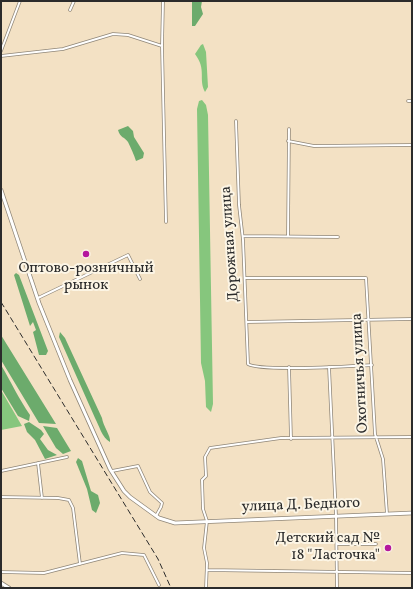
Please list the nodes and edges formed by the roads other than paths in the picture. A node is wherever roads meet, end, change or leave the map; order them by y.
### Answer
1 (20, 1) edge
2 (74, 1) edge
3 (164, 1) edge
4 (70, 10) dead end
5 (162, 46) junction
6 (1, 51) edge
7 (1, 56) edge
8 (408, 101) dead end
9 (412, 101) edge
10 (236, 121) dead end
11 (288, 129) dead end
12 (288, 142) junction
13 (412, 145) edge
14 (1, 190) edge
15 (166, 222) dead end
16 (243, 236) junction
17 (288, 236) junction
18 (338, 237) dead end
19 (245, 278) junction
20 (140, 279) dead end
21 (37, 298) junction
22 (412, 319) edge
23 (370, 320) junction
24 (247, 322) junction
25 (372, 365) junction
26 (289, 367) junction
27 (329, 367) junction
28 (412, 437) edge
29 (332, 438) junction
30 (376, 438) junction
31 (291, 439) junction
32 (67, 457) dead end
33 (38, 463) junction
34 (1, 471) edge
35 (112, 471) junction
36 (1, 497) edge
37 (42, 498) junction
38 (412, 513) edge
39 (388, 514) junction
40 (156, 516) junction
41 (336, 516) junction
42 (207, 521) junction
43 (336, 544) junction
44 (376, 544) dead end
45 (80, 564) junction
46 (207, 570) junction
47 (1, 572) edge
48 (336, 572) junction
49 (412, 573) edge
50 (1, 582) edge
51 (159, 585) dead end
52 (9, 588) edge
53 (206, 588) edge
54 (337, 588) edge

1 - 6 street
2 - 4 street
3 - 5 street
5 - 7 street
5 - 15 street
8 - 9 street
10 - 16 street, Дорожная улица
11 - 12 street
12 - 13 street
12 - 17 street
14 - 21 street, улица Д. Бедного
16 - 17 street
16 - 19 street, Дорожная улица
17 - 18 street
19 - 23 street, Охотничья улица
19 - 24 street, Дорожная улица
20 - 21 street
21 - 35 street, улица Д. Бедного
22 - 23 street
23 - 24 street
23 - 25 street, Охотничья улица
24 - 26 street, Дорожная улица
25 - 27 street
25 - 30 street, Охотничья улица
26 - 27 street
26 - 31 street
27 - 29 street
28 - 30 street
29 - 30 street
29 - 31 street
29 - 41 street
30 - 39 street, Охотничья улица
31 - 42 street
32 - 33 street
33 - 34 street
33 - 37 street
35 - 40 street, улица Д. Бедного
35 - 40 street
36 - 37 street
37 - 45 street
38 - 39 street, улица Д. Бедного
39 - 41 street, улица Д. Бедного
40 - 42 street, улица Д. Бедного
41 - 42 street, улица Д. Бедного
41 - 43 street
42 - 46 street
43 - 44 street
43 - 48 street
45 - 47 street
45 - 51 street
46 - 48 street
46 - 53 street
48 - 49 street
48 - 54 street
50 - 52 street

